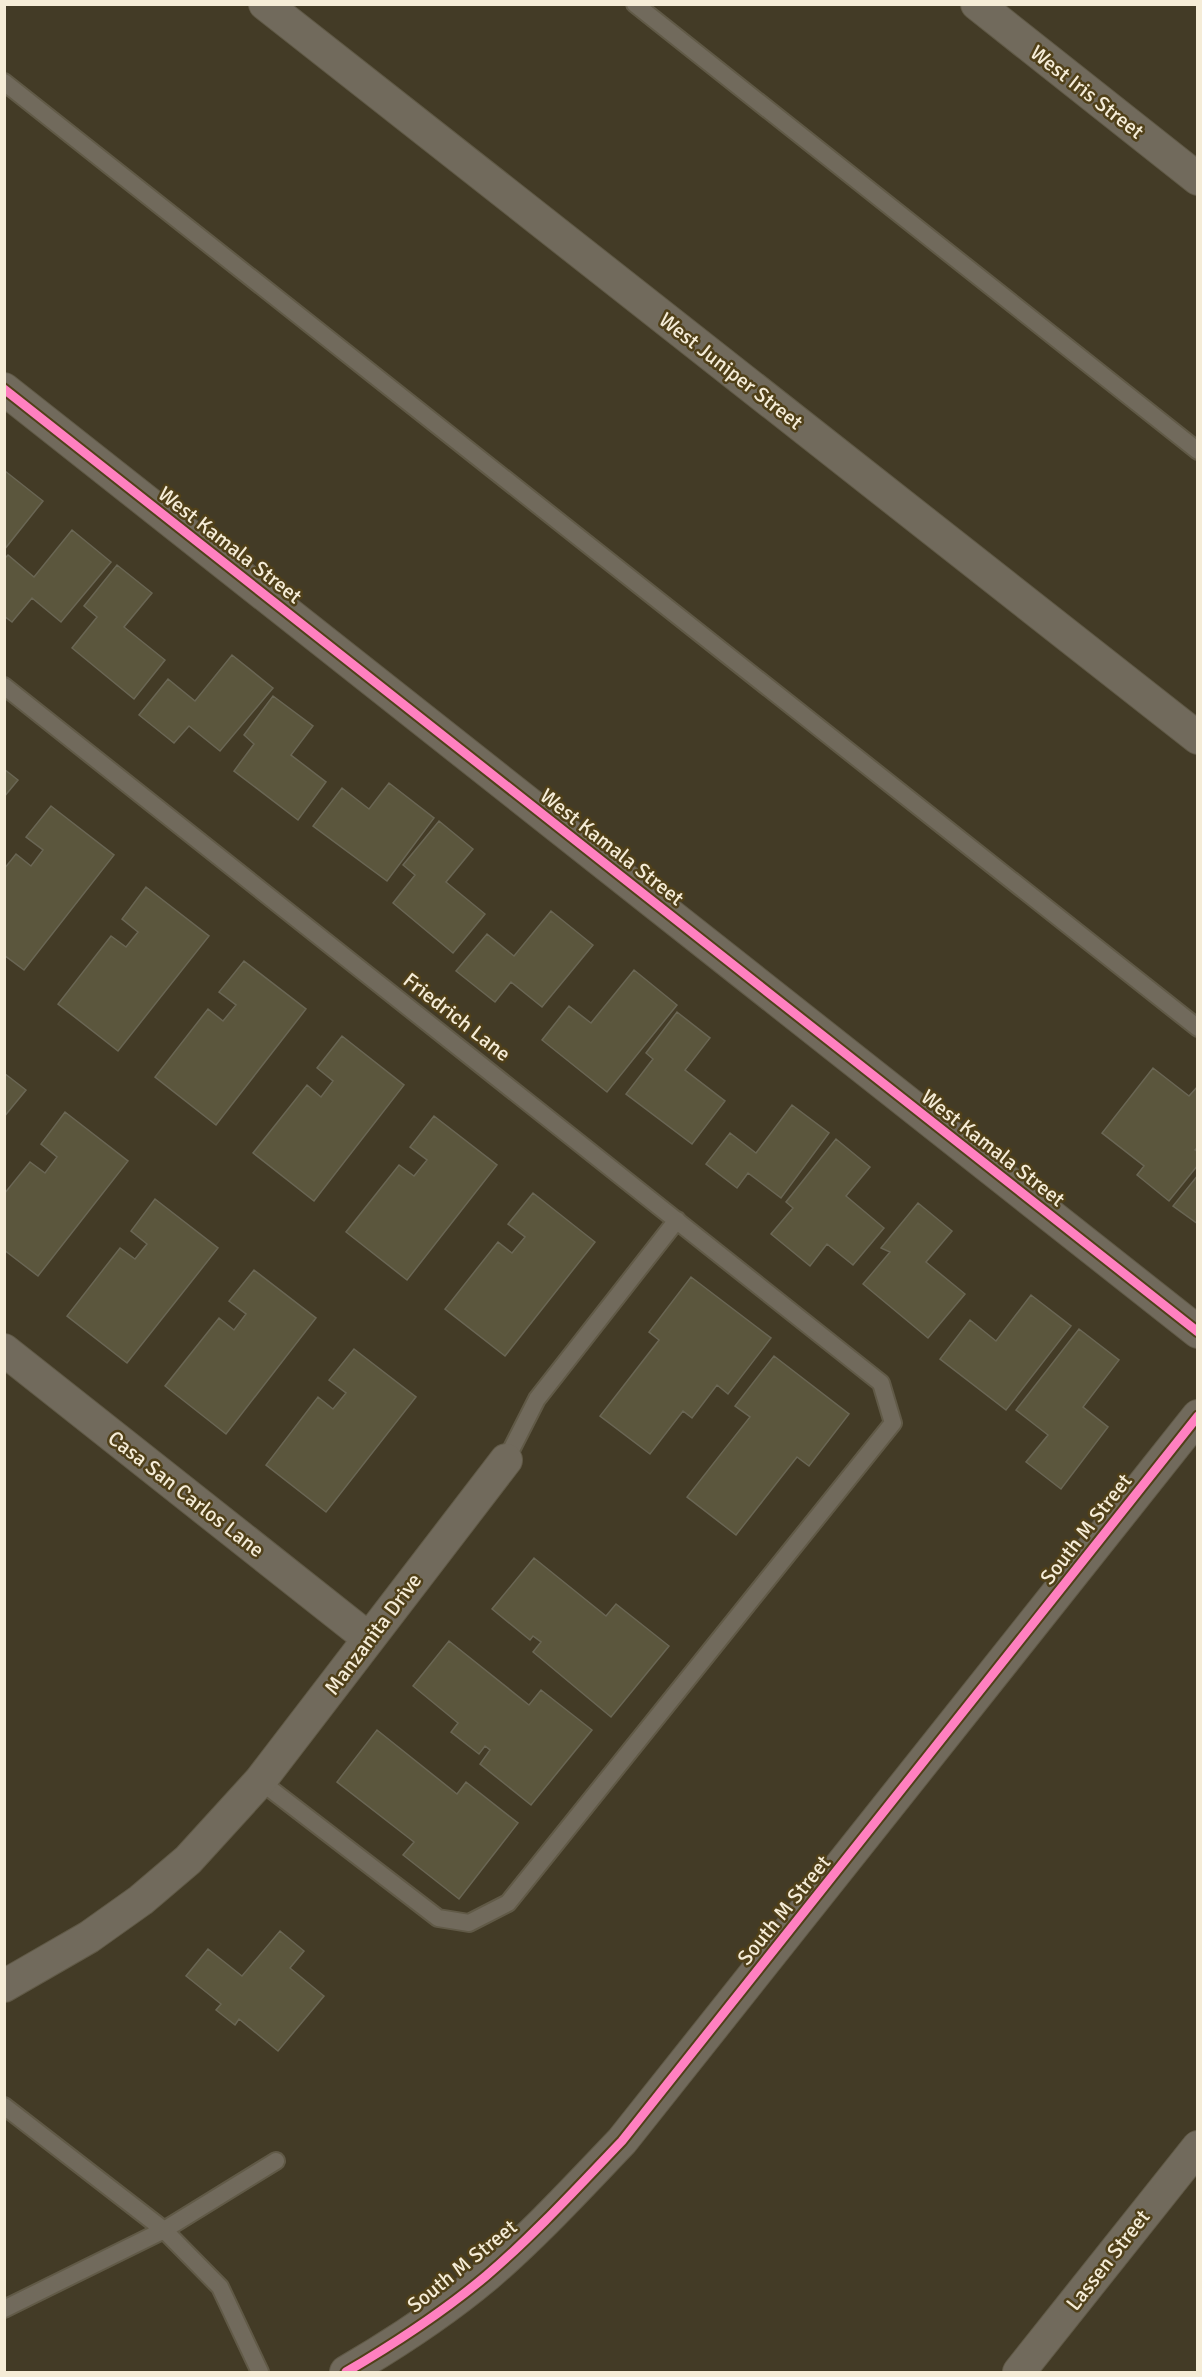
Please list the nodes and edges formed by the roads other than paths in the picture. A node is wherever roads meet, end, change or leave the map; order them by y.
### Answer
1 (266, 4) edge
2 (635, 4) edge
3 (977, 4) edge
4 (4, 82) edge
5 (1197, 179) edge
6 (4, 389) edge
7 (1197, 451) edge
8 (4, 686) edge
9 (1197, 738) edge
10 (1197, 1028) edge
11 (677, 1220) junction
12 (1197, 1332) edge
13 (4, 1350) edge
14 (1197, 1416) edge
15 (506, 1460) joint
16 (368, 1638) junction
17 (260, 1781) junction
18 (4, 1986) edge
19 (4, 2106) edge
20 (1197, 2147) edge
21 (276, 2161) dead end
22 (164, 2230) junction
23 (4, 2309) edge
24 (260, 2373) edge
25 (346, 2373) edge
26 (1019, 2373) edge

1 - 9 street, West Juniper Street
2 - 7 lane
3 - 5 street, West Iris Street
4 - 10 lane
6 - 12 street, West Kamala Street
8 - 11 lane, Friedrich Lane
11 - 15 lane, Manzanita Drive
11 - 17 lane, Friedrich Lane
13 - 16 street, Casa San Carlos Lane
14 - 25 street, South M Street
15 - 16 street, Manzanita Drive
16 - 17 street, Manzanita Drive
17 - 18 street, Manzanita Drive
19 - 22 lane
20 - 26 street, Lassen Street
21 - 22 lane
22 - 23 lane
22 - 24 lane

